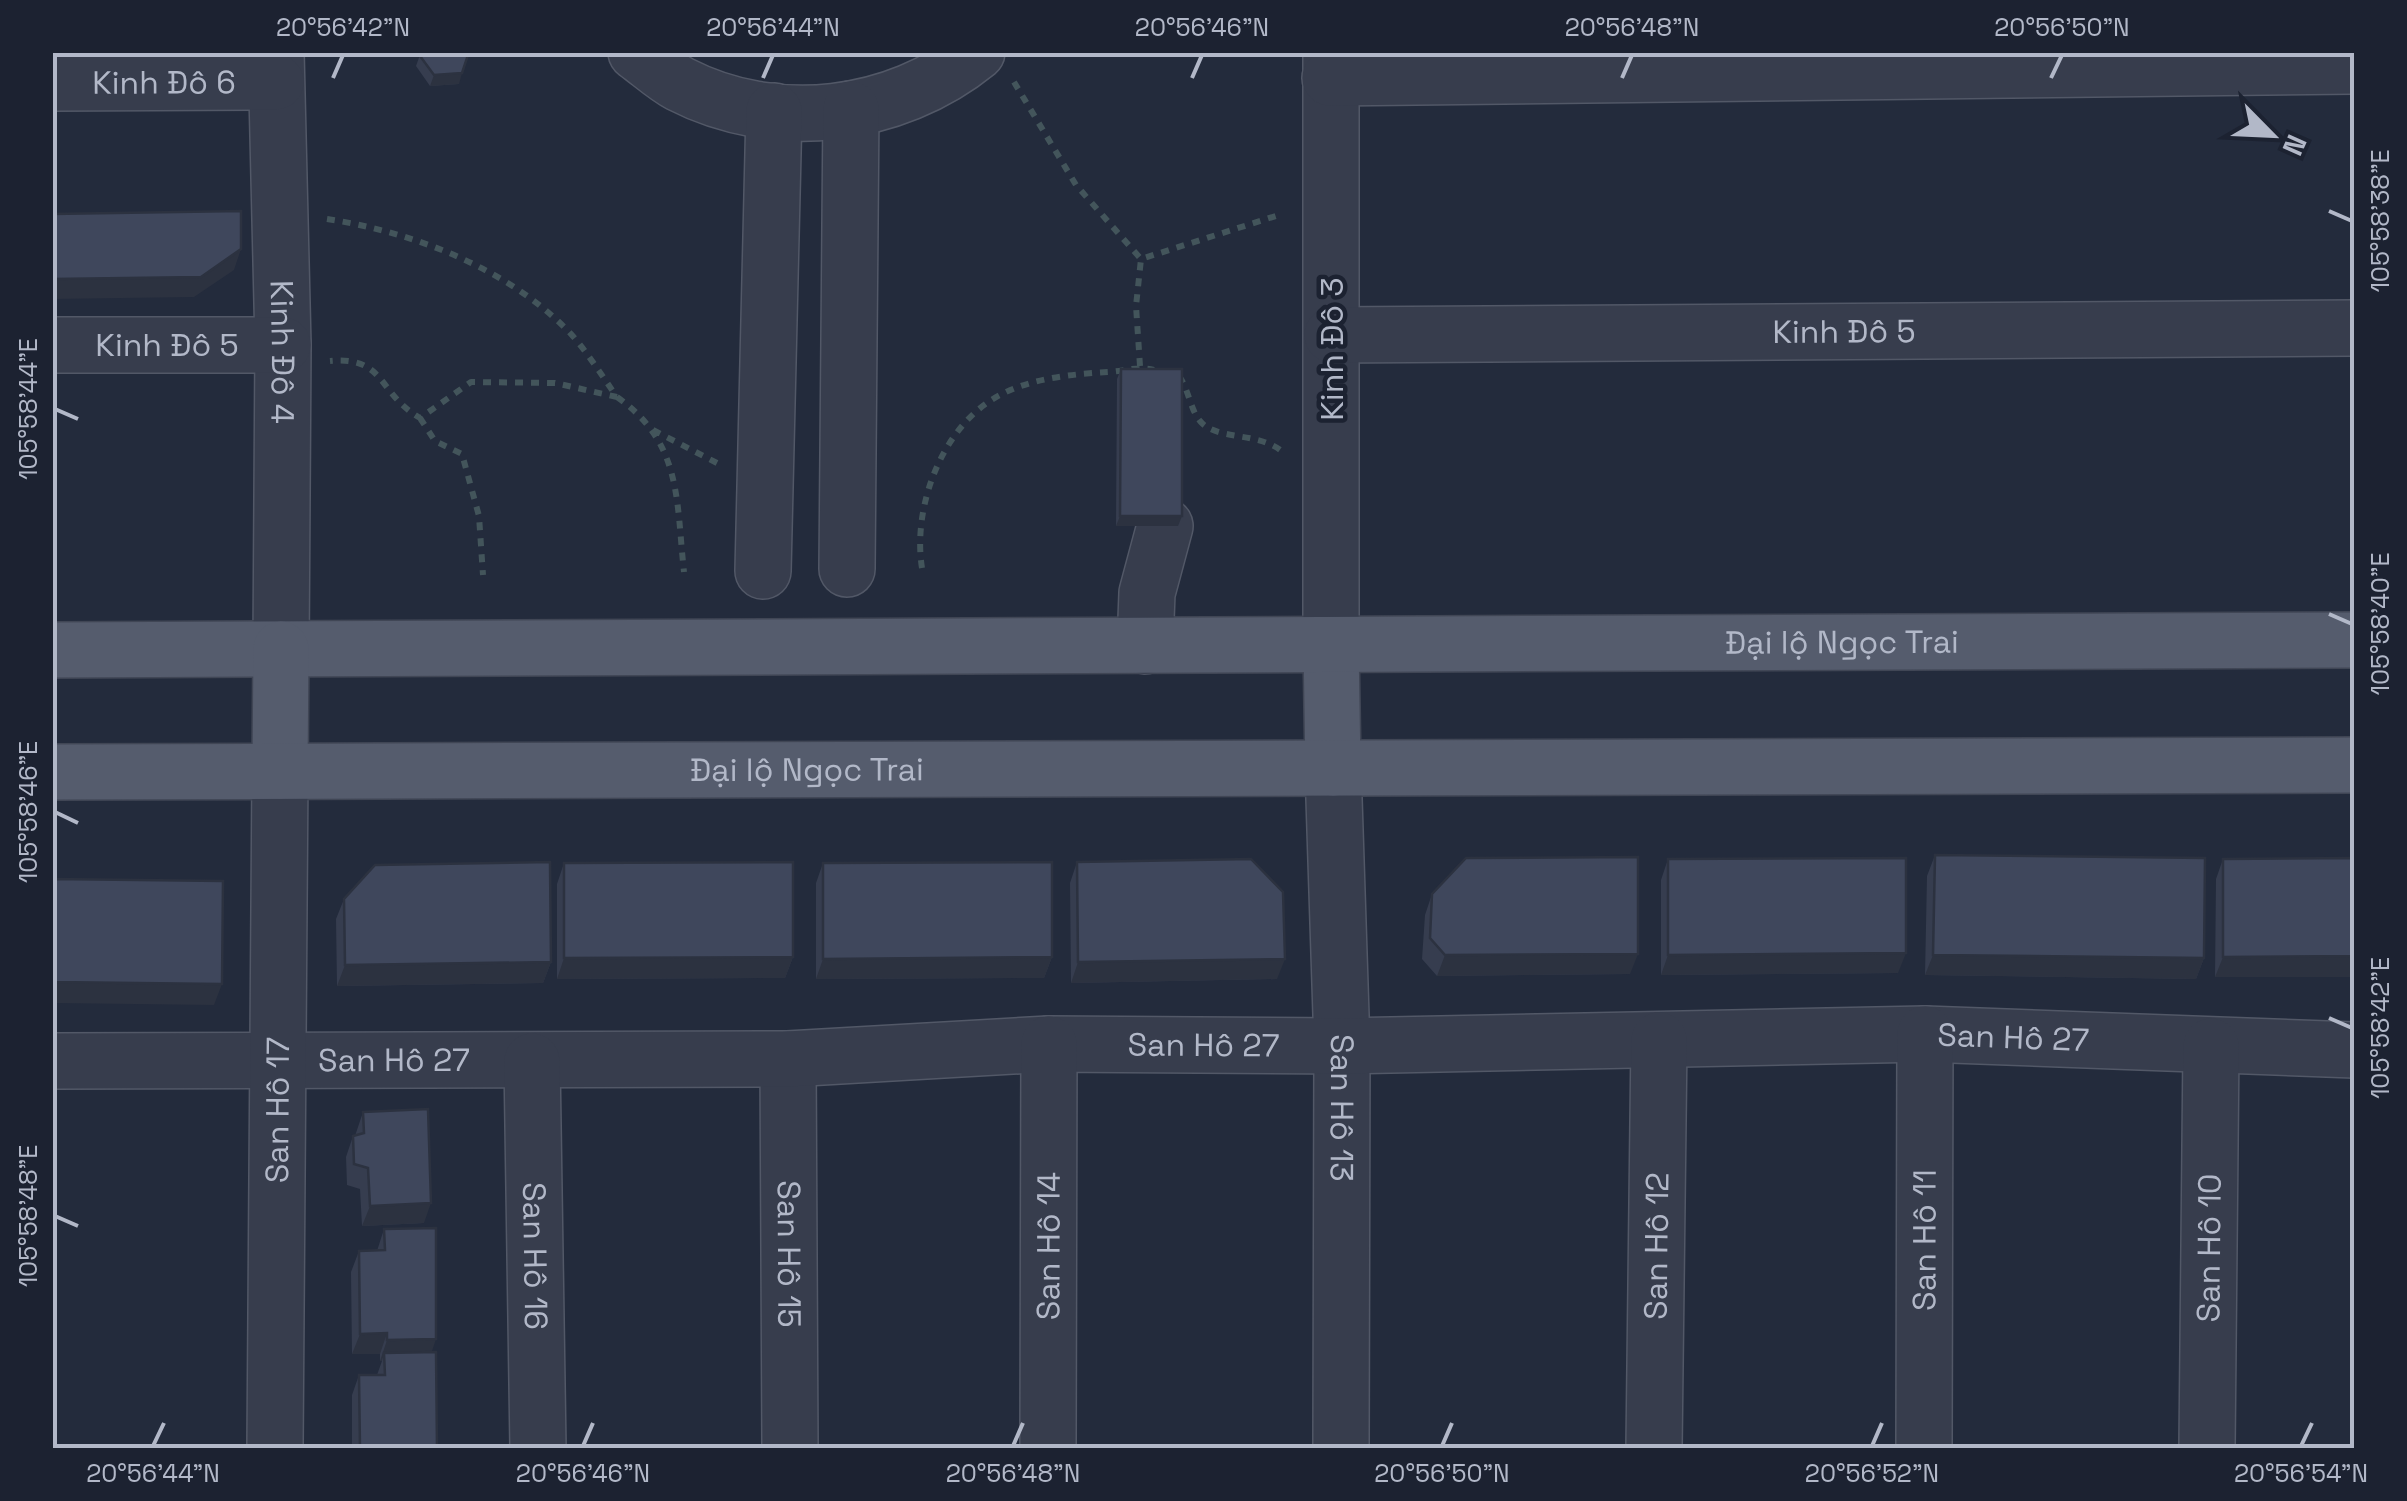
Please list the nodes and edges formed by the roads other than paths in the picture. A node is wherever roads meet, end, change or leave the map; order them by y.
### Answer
1 (636, 52) edge
2 (992, 61) edge
3 (1330, 65) edge
4 (2354, 66) edge
5 (276, 68) edge
6 (52, 83) edge
7 (850, 109) junction
8 (774, 111) junction
9 (2354, 328) edge
10 (1332, 335) junction
11 (52, 345) edge
12 (303, 353) junction
13 (768, 357) junction
14 (849, 358) junction
15 (1146, 526) edge
16 (847, 569) dead end
17 (763, 571) dead end
18 (1146, 620) junction
19 (2354, 640) edge
20 (1331, 645) junction
21 (281, 649) junction
22 (52, 650) edge
23 (2354, 765) edge
24 (1332, 768) junction
25 (52, 772) edge
26 (280, 772) junction
27 (1924, 1034) junction
28 (1659, 1040) junction
29 (1049, 1044) junction
30 (1342, 1046) junction
31 (2211, 1046) junction
32 (2354, 1050) edge
33 (788, 1059) junction
34 (52, 1061) edge
35 (532, 1061) junction
36 (276, 1063) junction
37 (275, 1448) edge
38 (538, 1448) edge
39 (790, 1448) edge
40 (1048, 1448) edge
41 (1341, 1448) edge
42 (1654, 1448) edge
43 (1924, 1448) edge
44 (2207, 1448) edge

1 - 8 street
2 - 7 street
3 - 4 street
3 - 10 street, Kinh Đô 3
5 - 6 street, Kinh Đô 6
5 - 12 street, Kinh Đô 4
7 - 8 street
7 - 14 street
8 - 13 street
9 - 10 street, Kinh Đô 5
10 - 20 street, Kinh Đô 3
11 - 12 street, Kinh Đô 5
12 - 21 street, Kinh Đô 4
13 - 14 street
13 - 17 street
14 - 16 street
15 - 18 street
18 - 20 main road, Đại lộ Ngọc Trai
18 - 21 main road, Đại lộ Ngọc Trai
19 - 20 main road, Đại lộ Ngọc Trai
20 - 24 main road
21 - 22 main road, Đại lộ Ngọc Trai
21 - 26 main road
23 - 24 main road, Đại lộ Ngọc Trai
24 - 26 main road, Đại lộ Ngọc Trai
24 - 30 street, San Hô 13
25 - 26 main road, Đại lộ Ngọc Trai
26 - 36 street, San Hô 17
27 - 28 street, San Hô 27
27 - 31 street, San Hô 27
27 - 43 street, San Hô 11
28 - 30 street, San Hô 27
28 - 42 street, San Hô 12
29 - 30 street, San Hô 27
29 - 33 street, San Hô 27
29 - 40 street, San Hô 14
30 - 41 street, San Hô 13
31 - 32 street, San Hô 27
31 - 44 street, San Hô 10
33 - 35 street, San Hô 27
33 - 39 street, San Hô 15
34 - 36 street, San Hô 27
35 - 36 street, San Hô 27
35 - 38 street, San Hô 16
36 - 37 street, San Hô 17

